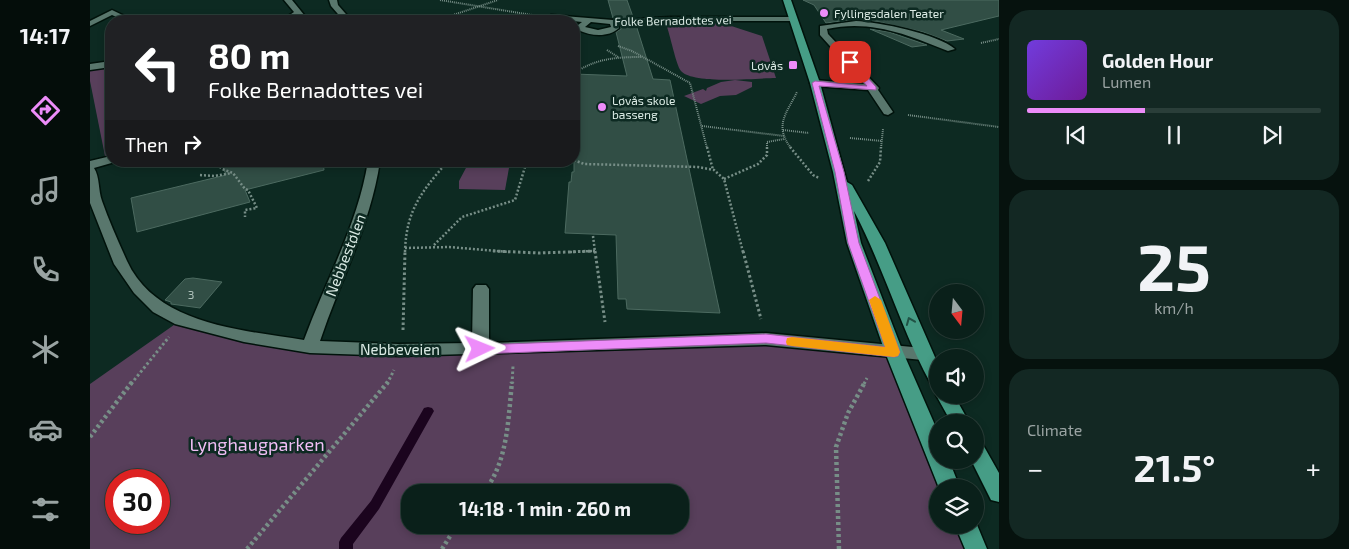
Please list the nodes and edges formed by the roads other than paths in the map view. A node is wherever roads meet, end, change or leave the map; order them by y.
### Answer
1 (288, 0) edge
2 (333, 0) edge
3 (787, 0) edge
4 (299, 12) junction
5 (121, 15) edge
6 (294, 15) edge
7 (301, 15) edge
8 (343, 15) edge
9 (793, 19) junction
10 (580, 20) edge
11 (588, 21) junction
12 (613, 22) junction
13 (105, 23) edge
14 (90, 25) edge
15 (951, 49) dead end
16 (105, 65) edge
17 (90, 67) edge
18 (815, 83) junction
19 (874, 88) junction
20 (888, 112) road end
21 (105, 161) edge
22 (90, 165) edge
23 (373, 167) edge
24 (90, 170) edge
25 (839, 172) junction
26 (481, 289) dead end
27 (310, 347) junction
28 (480, 349) junction
29 (894, 352) junction
30 (923, 354) junction
31 (929, 365) edge
32 (929, 436) edge
33 (984, 466) edge
34 (999, 493) edge
35 (970, 534) edge
36 (976, 549) edge

1 - 4 street
2 - 8 street
3 - 9 main road
4 - 6 street
4 - 7 street
5 - 14 street
9 - 12 street, Folke Bernadottes vei
9 - 18 main road
10 - 11 street, Folke Bernadottes vei
11 - 12 street, Folke Bernadottes vei
11 - 12 street
13 - 14 street
15 - 19 street
16 - 17 street
18 - 19 street
18 - 25 main road
19 - 20 street
21 - 22 street
23 - 27 street, Nebbestølen
24 - 27 street, Nebbeveien
25 - 29 main road
30 -> 25 main road
26 - 28 street
27 - 28 street, Nebbeveien
28 - 29 street, Nebbeveien
29 - 30 street, Nebbeveien
29 - 32 main road
30 - 31 main road
33 - 34 main road
35 - 36 main road

